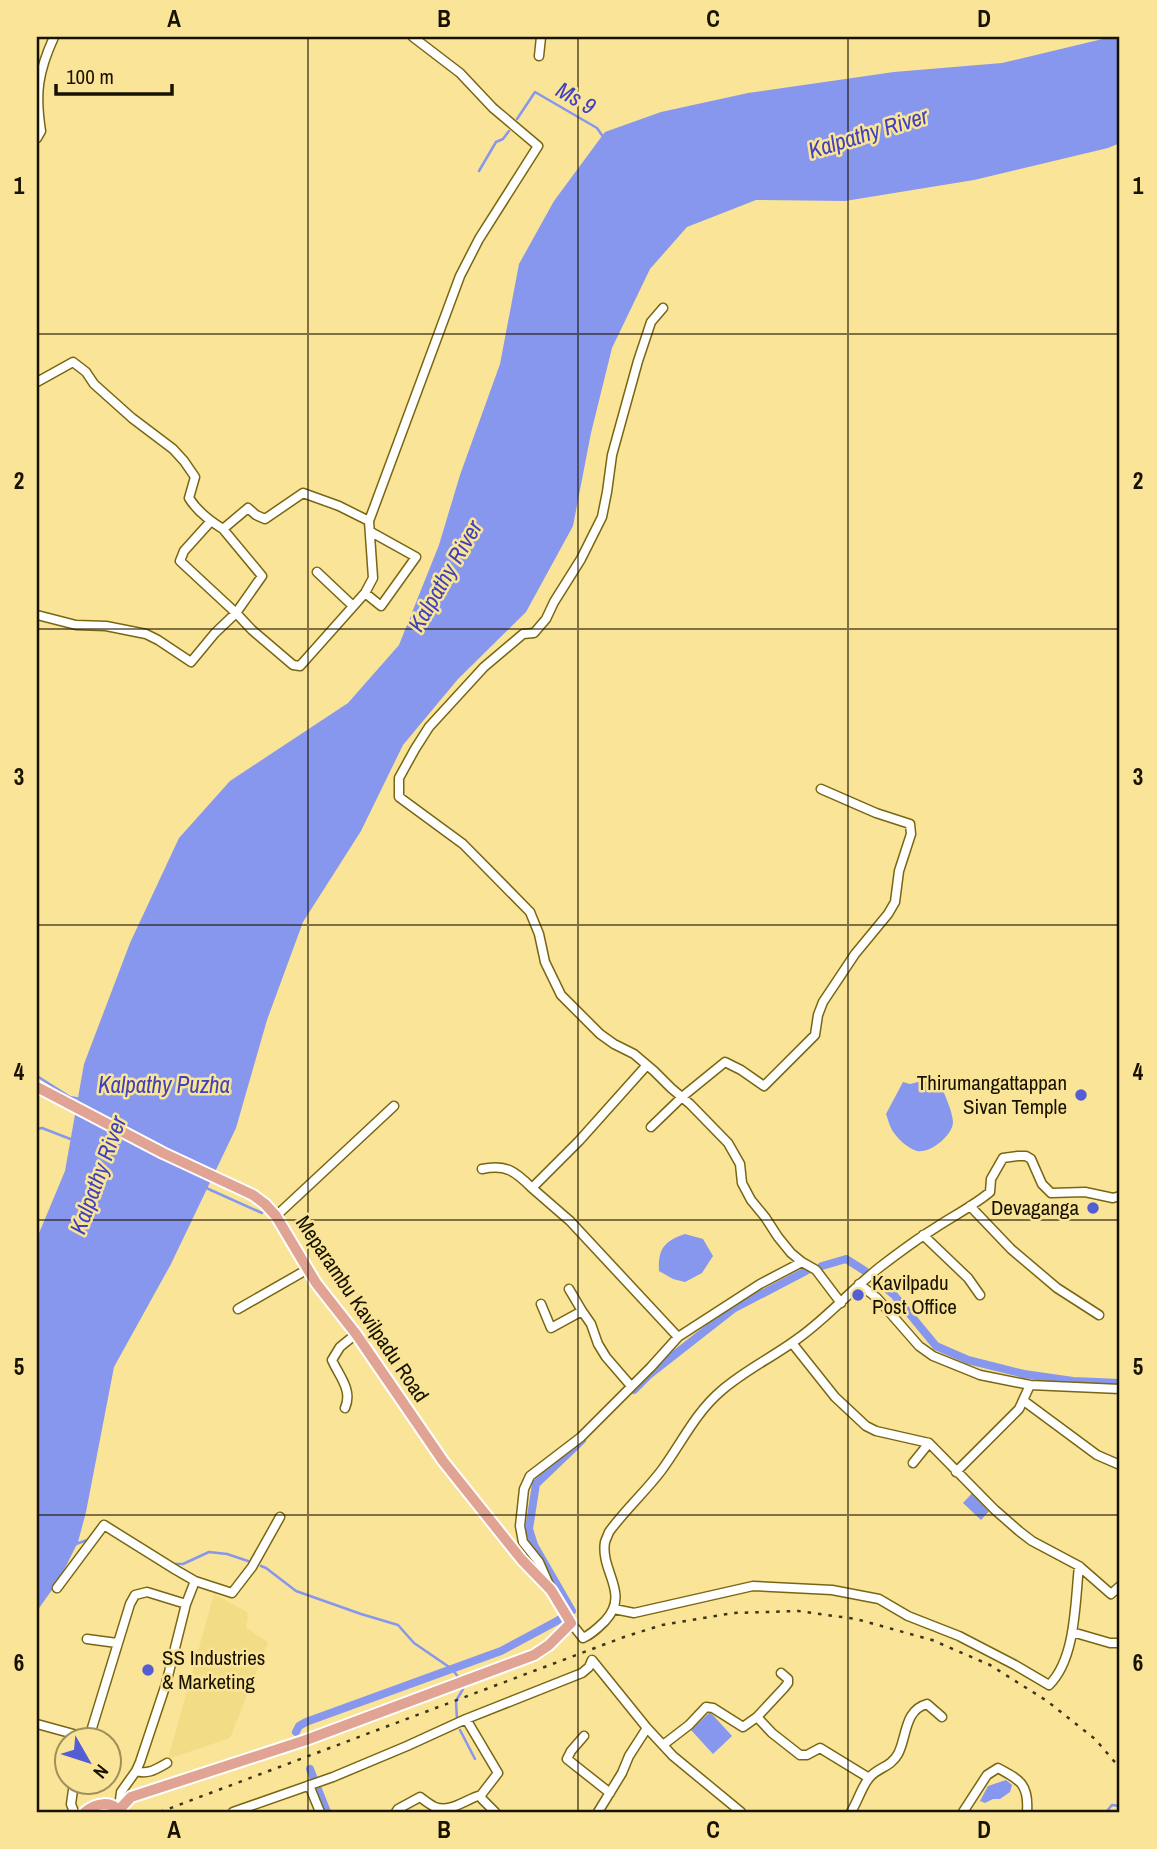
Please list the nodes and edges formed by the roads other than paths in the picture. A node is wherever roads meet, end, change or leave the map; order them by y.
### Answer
1 (54, 37) edge
2 (413, 37) edge
3 (541, 37) edge
4 (539, 56) dead end
5 (37, 138) edge
6 (663, 308) dead end
7 (37, 382) edge
8 (211, 521) junction
9 (369, 521) junction
10 (223, 529) junction
11 (370, 532) junction
12 (317, 572) dead end
13 (365, 593) junction
14 (354, 606) junction
15 (236, 613) junction
16 (37, 615) edge
17 (821, 789) dead end
18 (647, 1065) junction
19 (37, 1087) edge
20 (682, 1097) junction
21 (394, 1106) dead end
22 (651, 1127) dead end
23 (482, 1169) dead end
24 (532, 1188) junction
25 (1120, 1196) edge
26 (971, 1206) junction
27 (275, 1216) junction
28 (923, 1235) junction
29 (802, 1262) junction
30 (308, 1269) junction
31 (859, 1284) junction
32 (569, 1289) dead end
33 (980, 1295) dead end
34 (841, 1303) junction
35 (541, 1304) dead end
36 (238, 1309) dead end
37 (582, 1311) junction
38 (1099, 1315) dead end
39 (356, 1334) junction
40 (678, 1337) junction
41 (792, 1343) junction
42 (1031, 1385) junction
43 (631, 1386) junction
44 (1120, 1389) edge
45 (1024, 1401) junction
46 (345, 1408) dead end
47 (929, 1443) junction
48 (913, 1463) dead end
49 (1120, 1465) edge
50 (956, 1472) junction
51 (280, 1517) dead end
52 (1079, 1566) junction
53 (195, 1581) junction
54 (1120, 1586) edge
55 (57, 1588) dead end
56 (551, 1590) junction
57 (186, 1604) junction
58 (614, 1609) junction
59 (571, 1623) junction
60 (1072, 1632) junction
61 (87, 1639) dead end
62 (117, 1643) junction
63 (1120, 1643) edge
64 (781, 1673) dead end
65 (757, 1717) junction
66 (942, 1717) dead end
67 (466, 1719) junction
68 (92, 1727) edge
69 (647, 1728) junction
70 (584, 1736) dead end
71 (663, 1745) junction
72 (167, 1763) dead end
73 (136, 1771) junction
74 (869, 1778) junction
75 (309, 1785) junction
76 (610, 1793) junction
77 (481, 1795) junction
78 (119, 1811) edge
79 (85, 1812) edge
80 (233, 1812) edge
81 (320, 1812) edge
82 (396, 1812) edge
83 (495, 1812) edge
84 (598, 1812) edge
85 (741, 1812) edge
86 (851, 1812) edge
87 (963, 1812) edge
88 (1027, 1812) edge

1 - 5 street
2 - 9 street
3 - 4 street
6 - 18 street
7 - 8 street
8 - 10 street
8 - 15 street
9 - 10 street
9 - 11 street
10 - 15 street
11 - 13 street
11 - 13 street
12 - 14 street
13 - 14 street
14 - 15 street
15 - 16 street
17 - 20 street
18 - 20 street
18 - 24 street
19 - 27 main road, Meparambu Kavilpadu Road
20 - 22 street
20 - 29 street
21 - 27 street
23 - 24 street
24 - 40 street
25 - 26 street
26 - 28 street
26 - 38 street
27 - 30 main road, Meparambu Kavilpadu Road
28 - 31 street
28 - 33 street
29 - 34 street
29 - 40 street
30 - 36 street
30 - 39 main road, Meparambu Kavilpadu Road
31 - 34 street
31 - 42 street
32 - 37 street
34 - 41 street
35 - 37 street
37 - 43 street
39 - 46 street
39 - 56 main road, Meparambu Kavilpadu Road
40 - 43 street
41 - 47 street
41 - 58 street
42 - 44 street
42 - 45 street
43 - 56 street
45 - 49 street
45 - 50 street
47 - 48 street
47 - 50 street
50 - 52 street
51 - 53 street
52 - 54 street
52 - 60 street
53 - 55 street
53 - 57 street
56 - 59 main road, Meparambu Kavilpadu Road
57 - 62 street
57 - 73 street
58 - 59 street, Meparambu Kavilpadu Road
58 - 60 street
59 - 78 main road
60 - 63 street
61 - 62 street
62 - 68 street
64 - 65 street
65 - 71 street
65 - 74 street
66 - 74 street
67 - 69 street
67 - 75 street
67 - 77 street
69 - 71 street
69 - 76 street
70 - 76 street
71 - 85 street
72 - 73 street
73 - 78 street
74 - 86 street
75 - 80 street
75 - 81 street
76 - 84 street
77 - 82 street
77 - 83 street
78 - 79 main road
87 - 88 street

